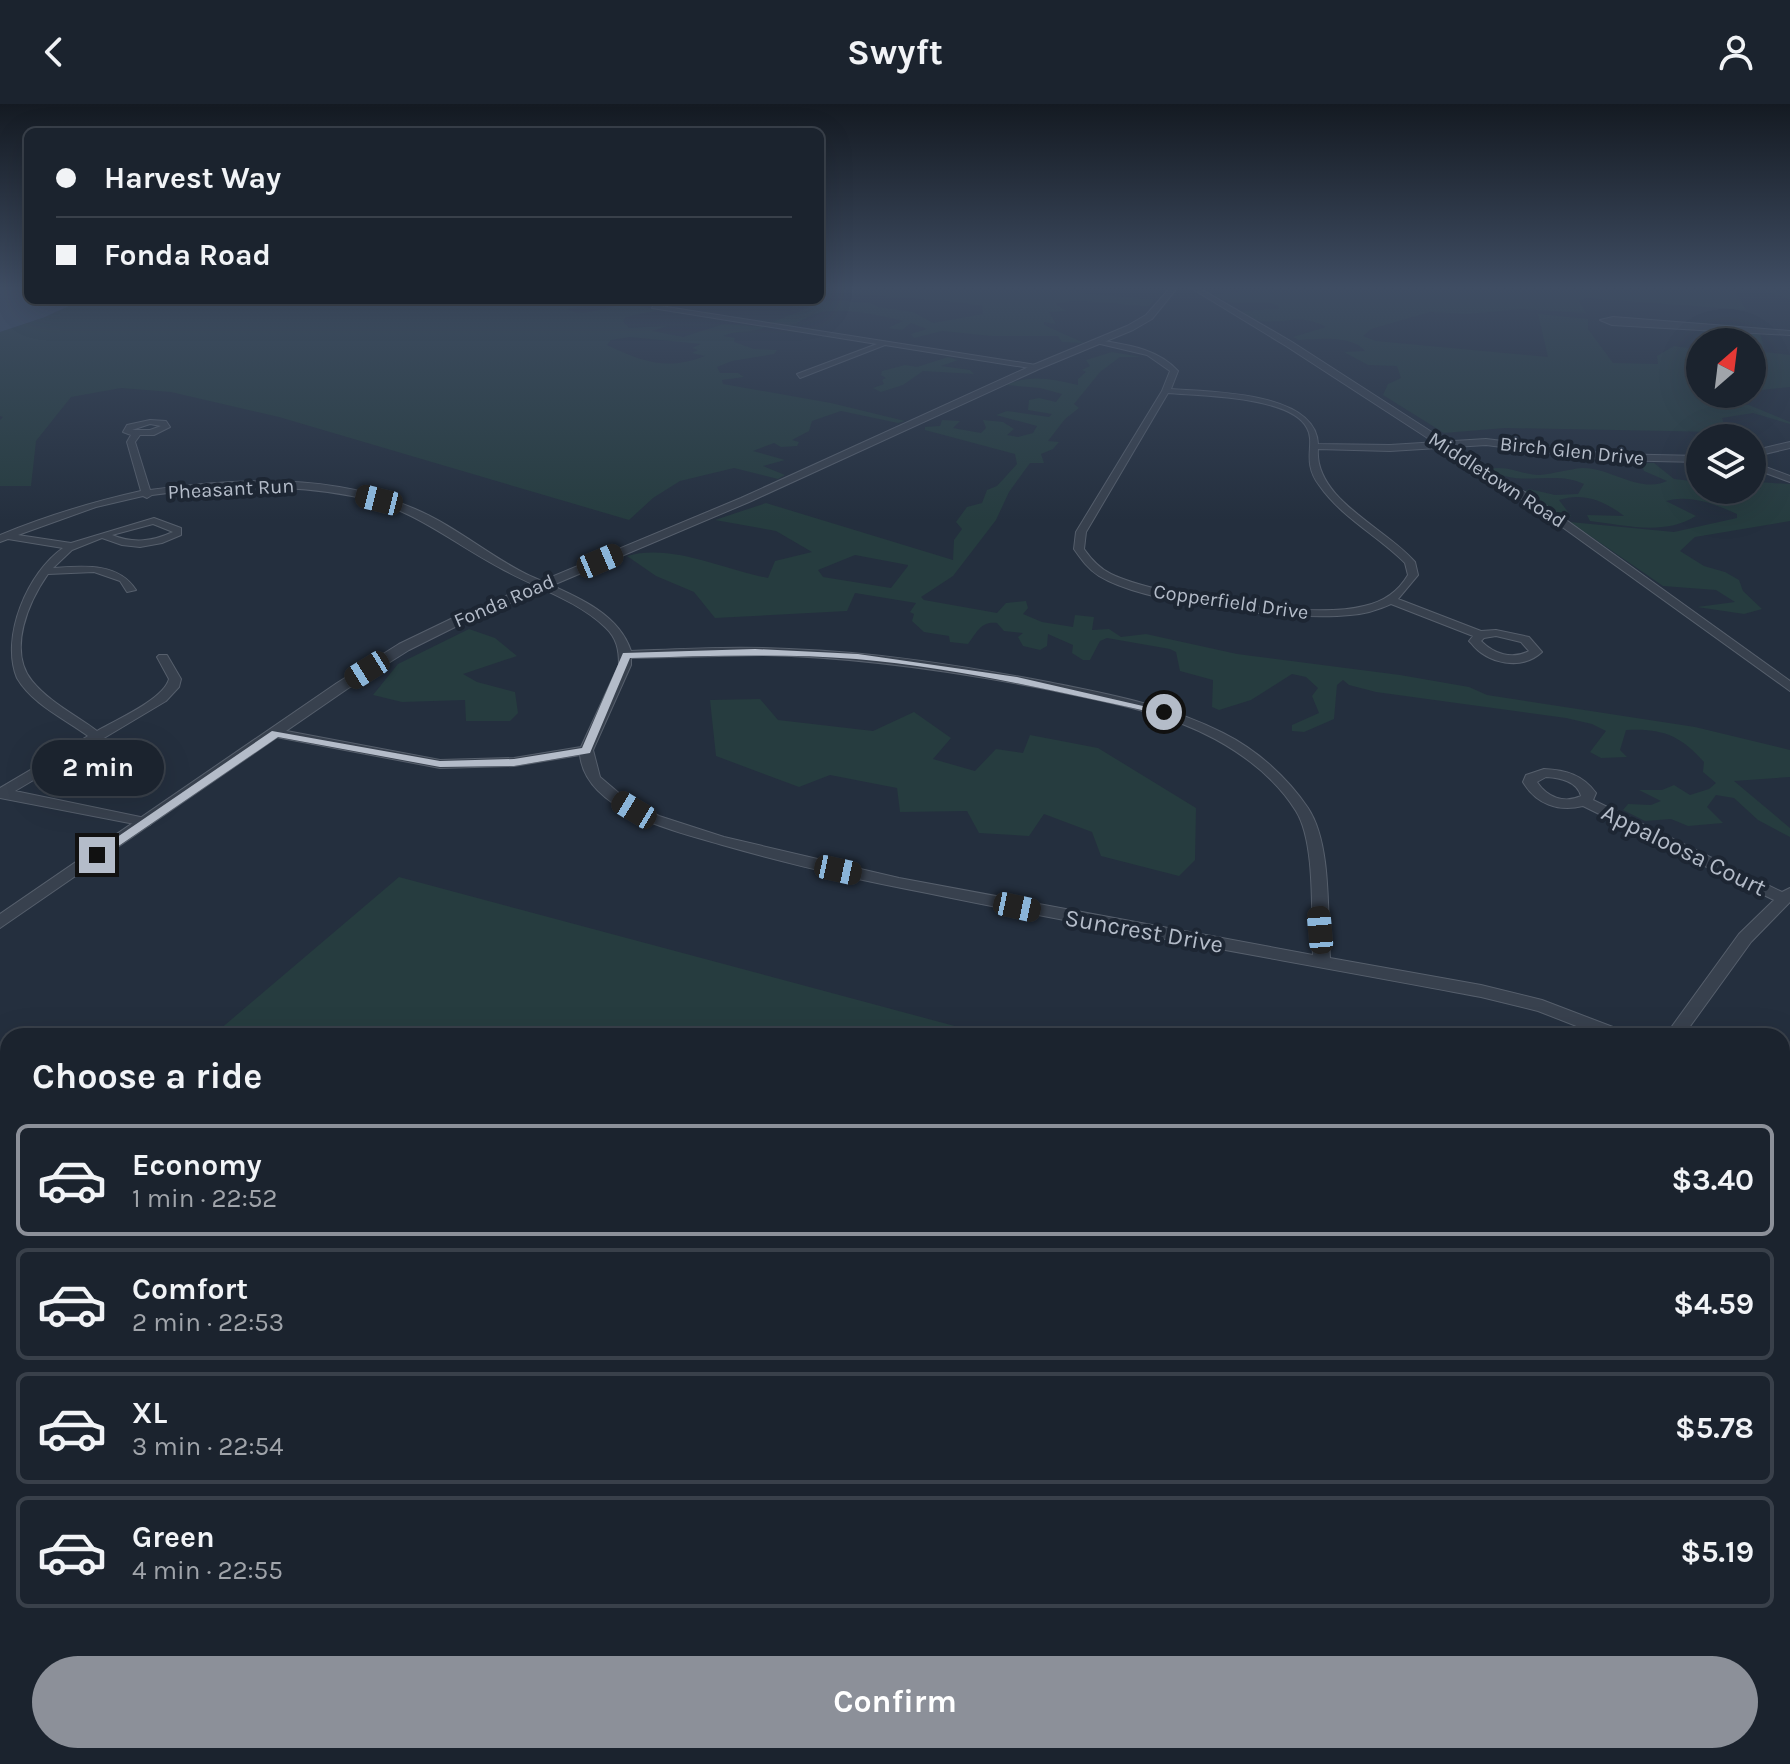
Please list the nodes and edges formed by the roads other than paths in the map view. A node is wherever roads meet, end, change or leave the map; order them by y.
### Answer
1 (828, 365) edge
2 (1026, 365) edge
3 (1040, 365) edge
4 (1170, 365) edge
5 (1322, 365) edge
6 (1036, 367) junction
7 (800, 376) dead end
8 (1166, 391) junction
9 (136, 434) dead end
10 (1444, 444) junction
11 (1790, 445) edge
12 (1312, 446) junction
13 (1766, 451) edge
14 (1686, 459) edge
15 (1766, 470) edge
16 (1790, 479) edge
17 (147, 495) junction
18 (103, 535) junction
19 (2, 537) edge
20 (72, 546) junction
21 (46, 571) junction
22 (542, 585) junction
23 (131, 590) dead end
24 (1391, 600) junction
25 (1480, 635) dead end
26 (626, 655) junction
27 (163, 657) dead end
28 (1790, 687) edge
29 (276, 733) junction
30 (96, 736) junction
31 (586, 750) junction
32 (1, 793) edge
33 (1584, 801) dead end
34 (145, 822) junction
35 (1786, 895) edge
36 (0, 922) edge
37 (1322, 961) junction
38 (1599, 1028) edge
39 (1680, 1028) edge

1 - 7 street
2 - 6 street
3 - 6 street, Fonda Road
4 - 8 street
5 - 10 street, Middletown Road
6 - 22 street, Fonda Road
8 - 12 street
8 - 24 street, Copperfield Drive
9 - 17 street
10 - 12 street, Birch Glen Drive
10 - 14 street, Birch Glen Drive
10 - 28 street, Middletown Road
11 - 13 street
12 - 24 street
15 - 16 street
17 - 19 street, Pheasant Run
17 - 22 street, Pheasant Run
18 - 18 street
18 - 20 street
19 - 20 street
20 - 21 street
21 - 23 street
21 - 30 street
22 - 26 street
22 - 29 street, Fonda Road
24 - 25 street
26 - 31 street
26 - 37 street
27 - 30 street
29 - 31 street
29 - 34 street, Fonda Road
30 - 32 street
31 - 37 street, Suncrest Drive
32 - 34 street
33 - 35 street, Appaloosa Court
34 - 36 street, Fonda Road
35 - 39 street
37 - 38 street, Suncrest Drive

